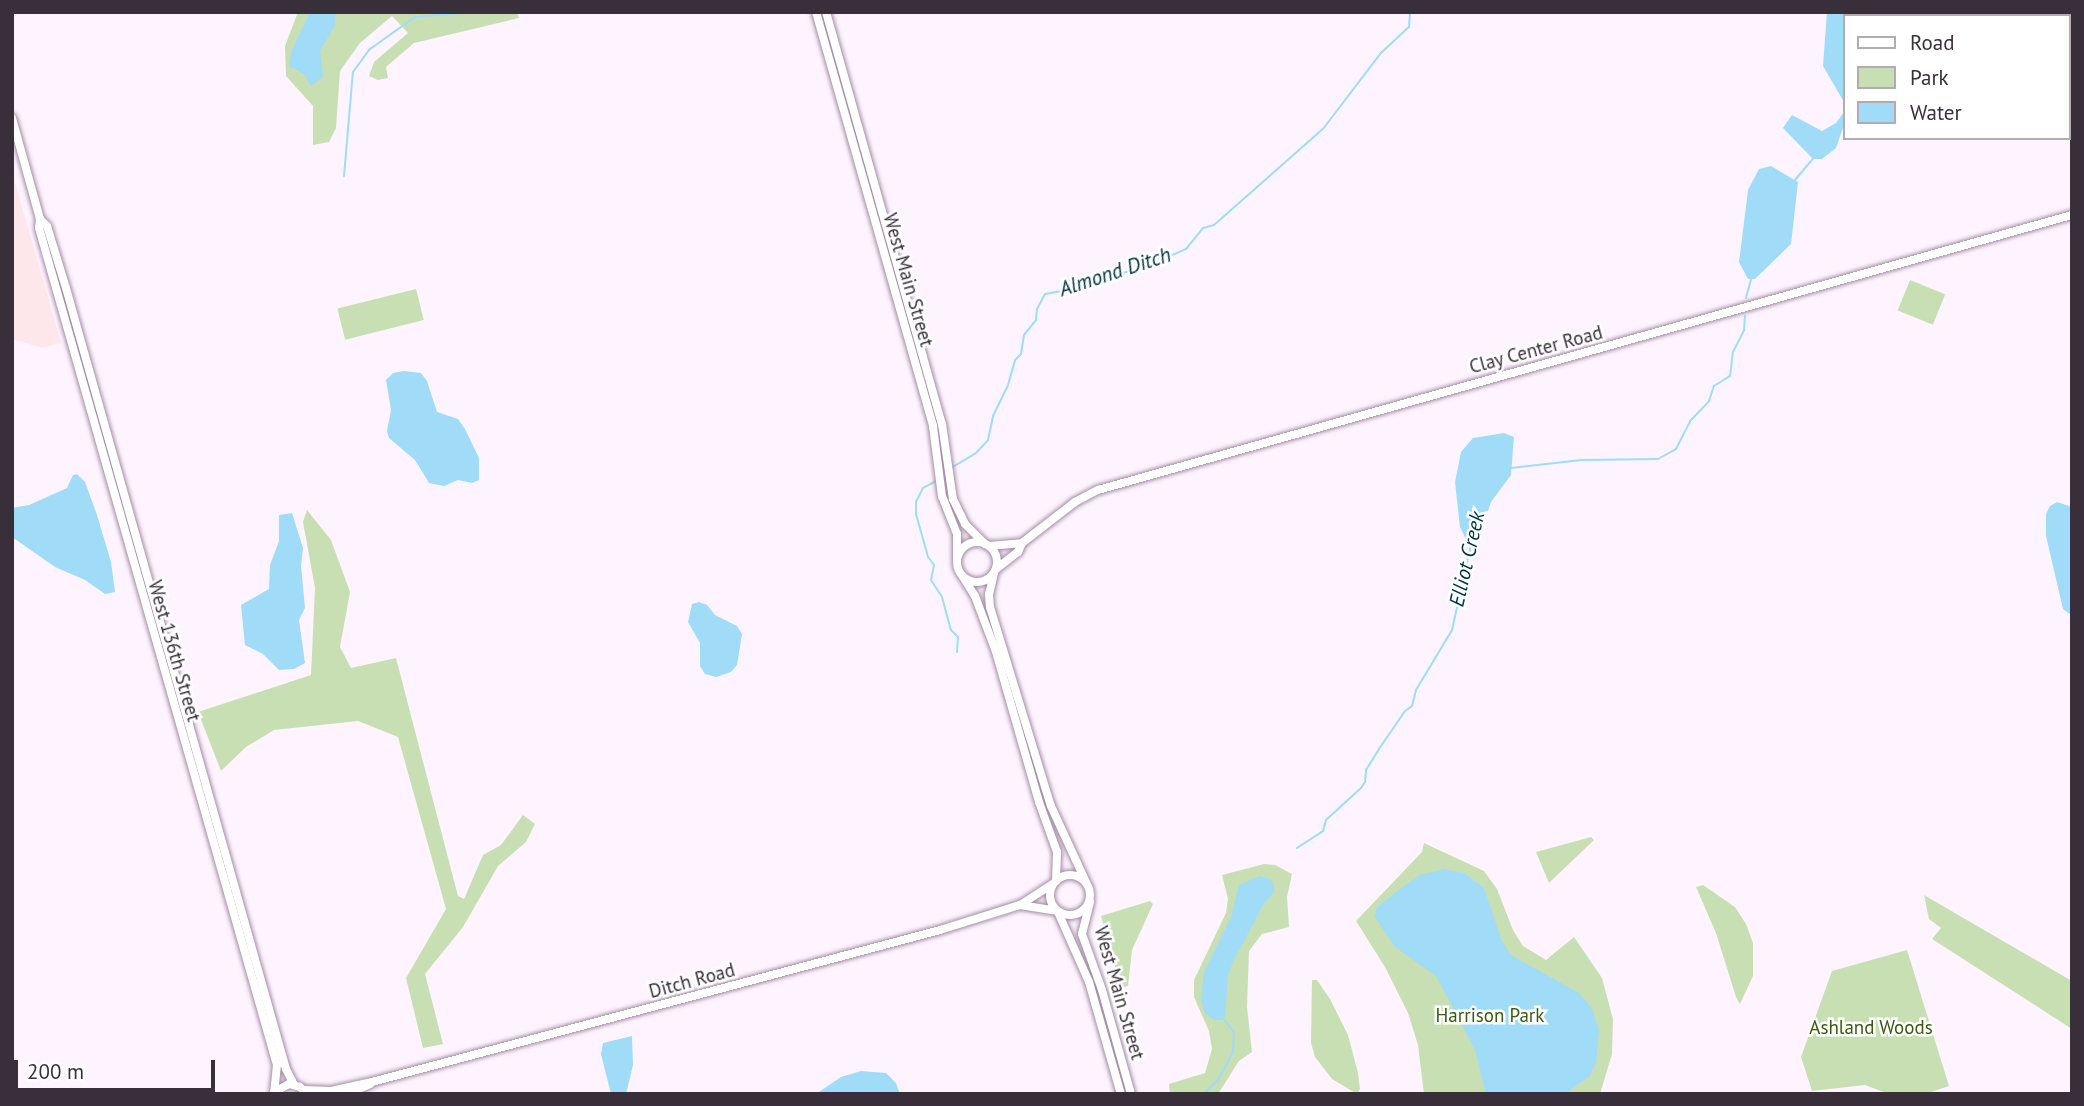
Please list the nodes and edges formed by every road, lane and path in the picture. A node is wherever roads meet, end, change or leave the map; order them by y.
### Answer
1 (816, 12) edge
2 (826, 12) edge
3 (12, 118) edge
4 (2072, 215) edge
5 (40, 219) junction
6 (1022, 543) junction
7 (987, 545) junction
8 (957, 558) junction
9 (995, 571) junction
10 (963, 577) junction
11 (1055, 882) junction
12 (1086, 883) junction
13 (1090, 902) junction
14 (1020, 905) junction
15 (1058, 911) junction
16 (372, 1082) junction
17 (294, 1084) junction
18 (306, 1092) edge
19 (273, 1093) edge
20 (347, 1094) edge
21 (1121, 1094) edge
22 (1131, 1094) edge

1 - 8 street, West Main Street
2 - 7 street, West Main Street
3 - 5 street, West 136th Street
4 - 6 street, Clay Center Road
5 - 17 street, West 136th Street
5 - 19 street, West 136th Street
6 - 7 street
6 - 9 street, Clay Center Road
7 - 8 street
7 - 9 street
8 - 10 street
9 - 10 street
9 - 12 street
10 - 11 street
11 - 12 street
11 - 14 street, Ditch Road
11 - 15 street
12 - 13 street
13 - 15 street
13 - 22 street, West Main Street
14 - 15 street, Ditch Road
14 - 16 street, Ditch Road
15 - 21 street, West Main Street
16 - 18 street, Ditch Road
16 - 20 street, Ditch Road
17 - 18 street
17 - 19 street

